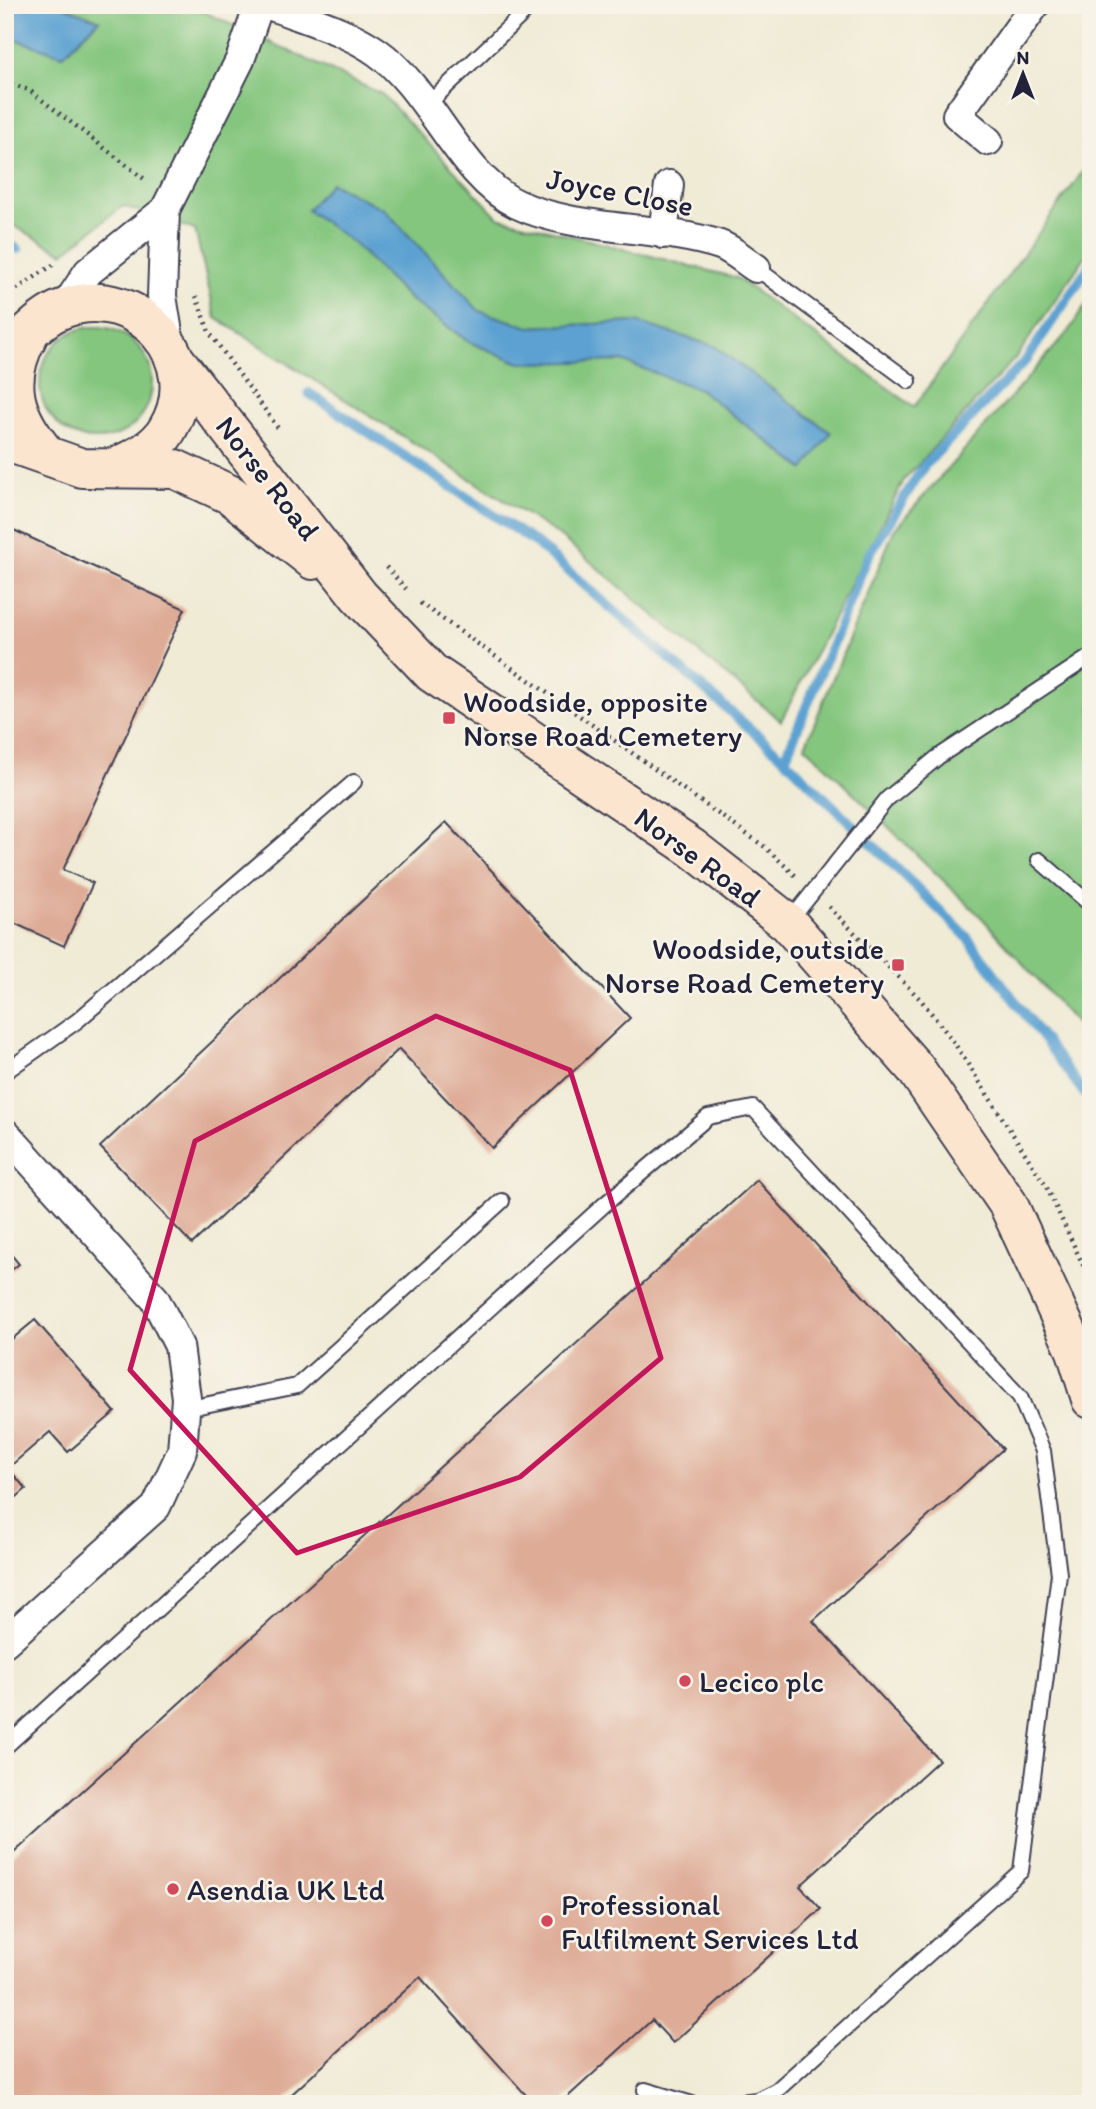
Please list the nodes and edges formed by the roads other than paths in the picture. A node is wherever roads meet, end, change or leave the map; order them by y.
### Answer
1 (259, 5) edge
2 (269, 5) edge
3 (532, 5) edge
4 (1035, 5) edge
5 (427, 105) junction
6 (988, 141) dead end
7 (669, 185) dead end
8 (170, 201) junction
9 (663, 234) junction
10 (756, 268) joint
11 (65, 307) junction
12 (16, 344) edge
13 (173, 353) junction
14 (909, 381) dead end
15 (5, 441) edge
16 (46, 454) junction
17 (116, 467) junction
18 (359, 596) junction
19 (1091, 656) edge
20 (354, 782) dead end
21 (1038, 860) dead end
22 (1091, 905) edge
23 (788, 923) junction
24 (5, 1072) edge
25 (5, 1133) edge
26 (502, 1201) dead end
27 (1091, 1399) edge
28 (185, 1409) junction
29 (5, 1642) edge
30 (5, 1747) edge
31 (645, 2090) dead end
32 (778, 2097) edge
33 (692, 2104) edge
34 (723, 2104) edge

1 - 8 street
2 - 5 street, Joyce Close
3 - 5 lane
4 - 6 street
5 - 9 street, Joyce Close
7 - 9 street
8 - 11 street
8 - 13 street
9 - 10 street, Joyce Close
10 - 14 lane, Joyce Close
11 - 12 street, Norse Road
11 - 13 street, Norse Road
12 - 16 street, Norse Road
13 - 17 street, Norse Road
13 - 18 street, Norse Road
15 - 16 street, Norse Road
16 - 17 street, Norse Road
17 - 18 street, Norse Road
18 - 23 street, Norse Road
19 - 23 lane
20 - 24 lane
21 - 22 lane
23 - 27 street, Norse Road
25 - 28 street
26 - 28 lane
28 - 29 street
30 - 32 lane
31 - 33 lane
32 - 34 lane

